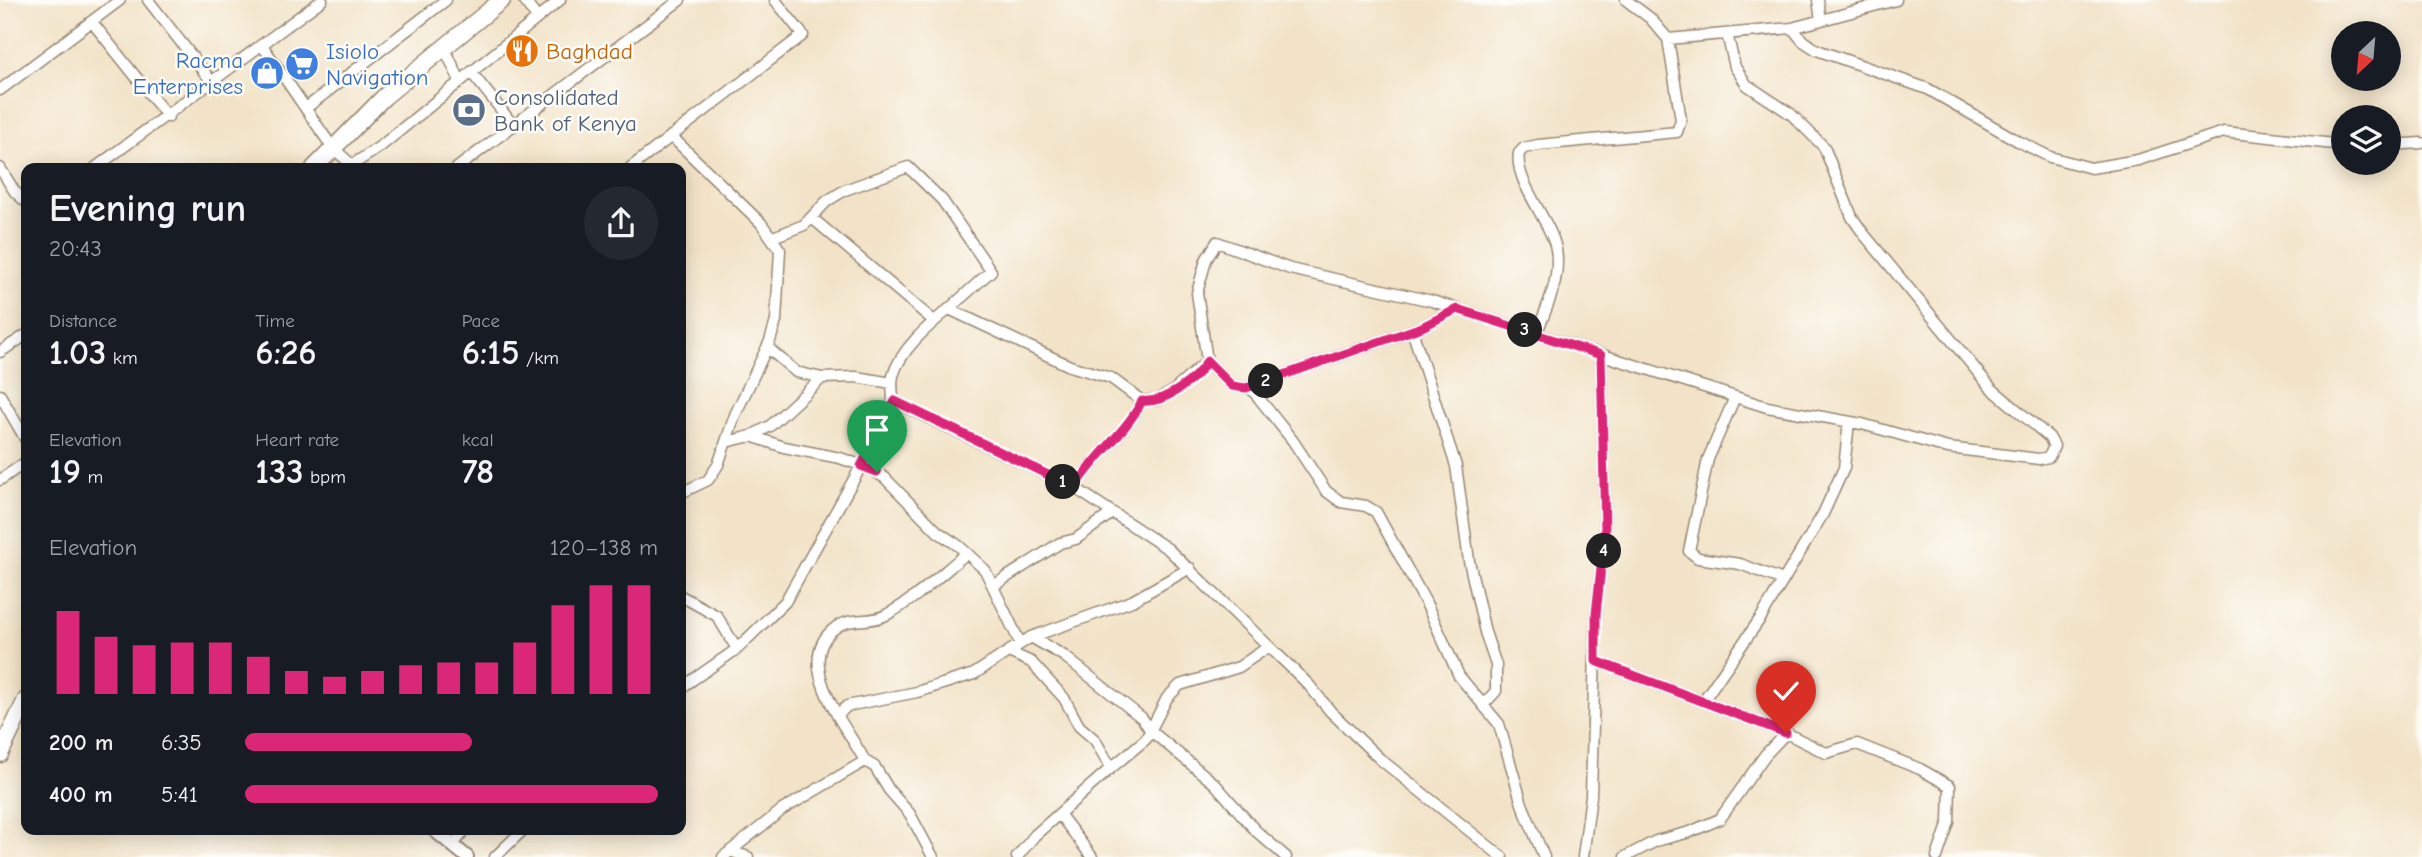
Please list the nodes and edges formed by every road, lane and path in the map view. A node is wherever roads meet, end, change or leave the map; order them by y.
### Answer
1 (120, 0) edge
2 (148, 0) edge
3 (322, 0) edge
4 (446, 0) edge
5 (502, 0) edge
6 (524, 0) edge
7 (560, 0) edge
8 (680, 0) edge
9 (775, 0) edge
10 (1626, 0) edge
11 (1818, 0) edge
12 (1896, 0) edge
13 (537, 18) junction
14 (1821, 19) junction
15 (92, 22) junction
16 (1793, 27) junction
17 (1727, 34) junction
18 (1668, 39) junction
19 (262, 45) junction
20 (444, 47) junction
21 (471, 72) junction
22 (460, 81) junction
23 (212, 82) junction
24 (0, 90) edge
25 (306, 108) junction
26 (168, 117) junction
27 (514, 126) junction
28 (671, 136) junction
29 (2422, 143) edge
30 (2331, 144) edge
31 (2401, 144) edge
32 (332, 147) junction
33 (102, 163) edge
34 (318, 163) edge
35 (464, 163) edge
36 (636, 163) edge
37 (0, 168) edge
38 (21, 197) edge
39 (812, 218) junction
40 (773, 237) junction
41 (949, 309) junction
42 (1457, 309) junction
43 (934, 321) junction
44 (1412, 330) junction
45 (1536, 334) junction
46 (21, 338) edge
47 (767, 347) junction
48 (0, 352) edge
49 (1601, 355) junction
50 (1207, 361) junction
51 (822, 378) junction
52 (892, 383) junction
53 (1250, 387) junction
54 (0, 395) edge
55 (1735, 397) junction
56 (895, 401) junction
57 (1142, 401) junction
58 (1849, 422) junction
59 (21, 431) edge
60 (751, 436) junction
61 (726, 442) junction
62 (21, 465) edge
63 (861, 466) junction
64 (0, 480) edge
65 (1075, 488) junction
66 (686, 491) edge
67 (1112, 513) junction
68 (967, 553) junction
69 (1190, 568) junction
70 (1783, 580) junction
71 (993, 586) junction
72 (686, 599) edge
73 (1031, 637) junction
74 (1020, 643) junction
75 (1268, 647) junction
76 (737, 649) junction
77 (1011, 653) junction
78 (1596, 661) junction
79 (686, 685) edge
80 (1703, 701) junction
81 (1484, 704) junction
82 (21, 710) edge
83 (838, 715) junction
84 (1151, 730) junction
85 (1786, 733) junction
86 (0, 754) edge
87 (865, 761) junction
88 (1111, 768) junction
89 (1060, 815) junction
90 (441, 835) edge
91 (461, 835) edge
92 (518, 835) edge
93 (453, 845) junction
94 (726, 854) edge
95 (467, 857) edge
96 (495, 857) edge
97 (748, 857) edge
98 (933, 857) edge
99 (1017, 857) edge
100 (1092, 857) edge
101 (1286, 857) edge
102 (1502, 857) edge
103 (1544, 857) edge
104 (1583, 857) edge
105 (1625, 857) edge
106 (1937, 857) edge

1 - 15 street
2 - 23 street
3 - 19 street
4 - 25 street
5 - 20 highway
6 - 13 street
7 - 13 street
8 - 27 street
9 - 28 street
10 - 18 street
11 - 14 street
12 - 14 street
13 - 21 street
14 - 16 street
15 - 24 street
15 - 26 street
16 - 17 street
16 - 30 street
17 - 18 street
17 - 58 street
18 - 45 street
19 - 23 street
19 - 25 street
20 - 22 street
20 - 32 highway
21 - 22 street
21 - 27 street
22 - 32 street
23 - 26 street
25 - 32 street
26 - 33 street
27 - 35 street
28 - 36 street
28 - 40 street
29 - 31 street
32 - 34 highway
37 - 38 street
39 - 40 street
39 - 41 street
39 - 43 street
40 - 47 street
41 - 43 street
41 - 57 street
42 - 44 street
42 - 45 street
42 - 50 street
43 - 52 street
44 - 53 street
44 - 81 street
45 - 49 street
46 - 48 street
47 - 51 street
47 - 61 street
49 - 55 street
49 - 78 street
50 - 53 street
50 - 57 street
51 - 52 street
51 - 60 street
52 - 56 street
53 - 81 street
54 - 59 street
55 - 58 street
55 - 70 street
56 - 63 street
56 - 65 street
57 - 65 street
58 - 70 street
60 - 61 street
60 - 63 street
61 - 66 street
62 - 64 street
63 - 68 street
63 - 76 street
65 - 67 street
67 - 69 street
67 - 71 street
68 - 71 street
68 - 83 street
69 - 73 street
69 - 75 street
70 - 80 street
71 - 74 street
72 - 76 street
73 - 74 street
73 - 84 street
74 - 77 street
75 - 84 street
75 - 102 street
76 - 79 street
77 - 83 street
77 - 88 street
78 - 80 street
78 - 104 street
80 - 85 street
81 - 103 street
82 - 86 highway
83 - 87 street
84 - 88 street
84 - 101 street
85 - 105 street
85 - 106 street
87 - 94 street
87 - 98 street
88 - 89 street
89 - 99 street
89 - 100 street
90 - 93 street
91 - 93 street
92 - 96 street
93 - 95 street
94 - 97 street

